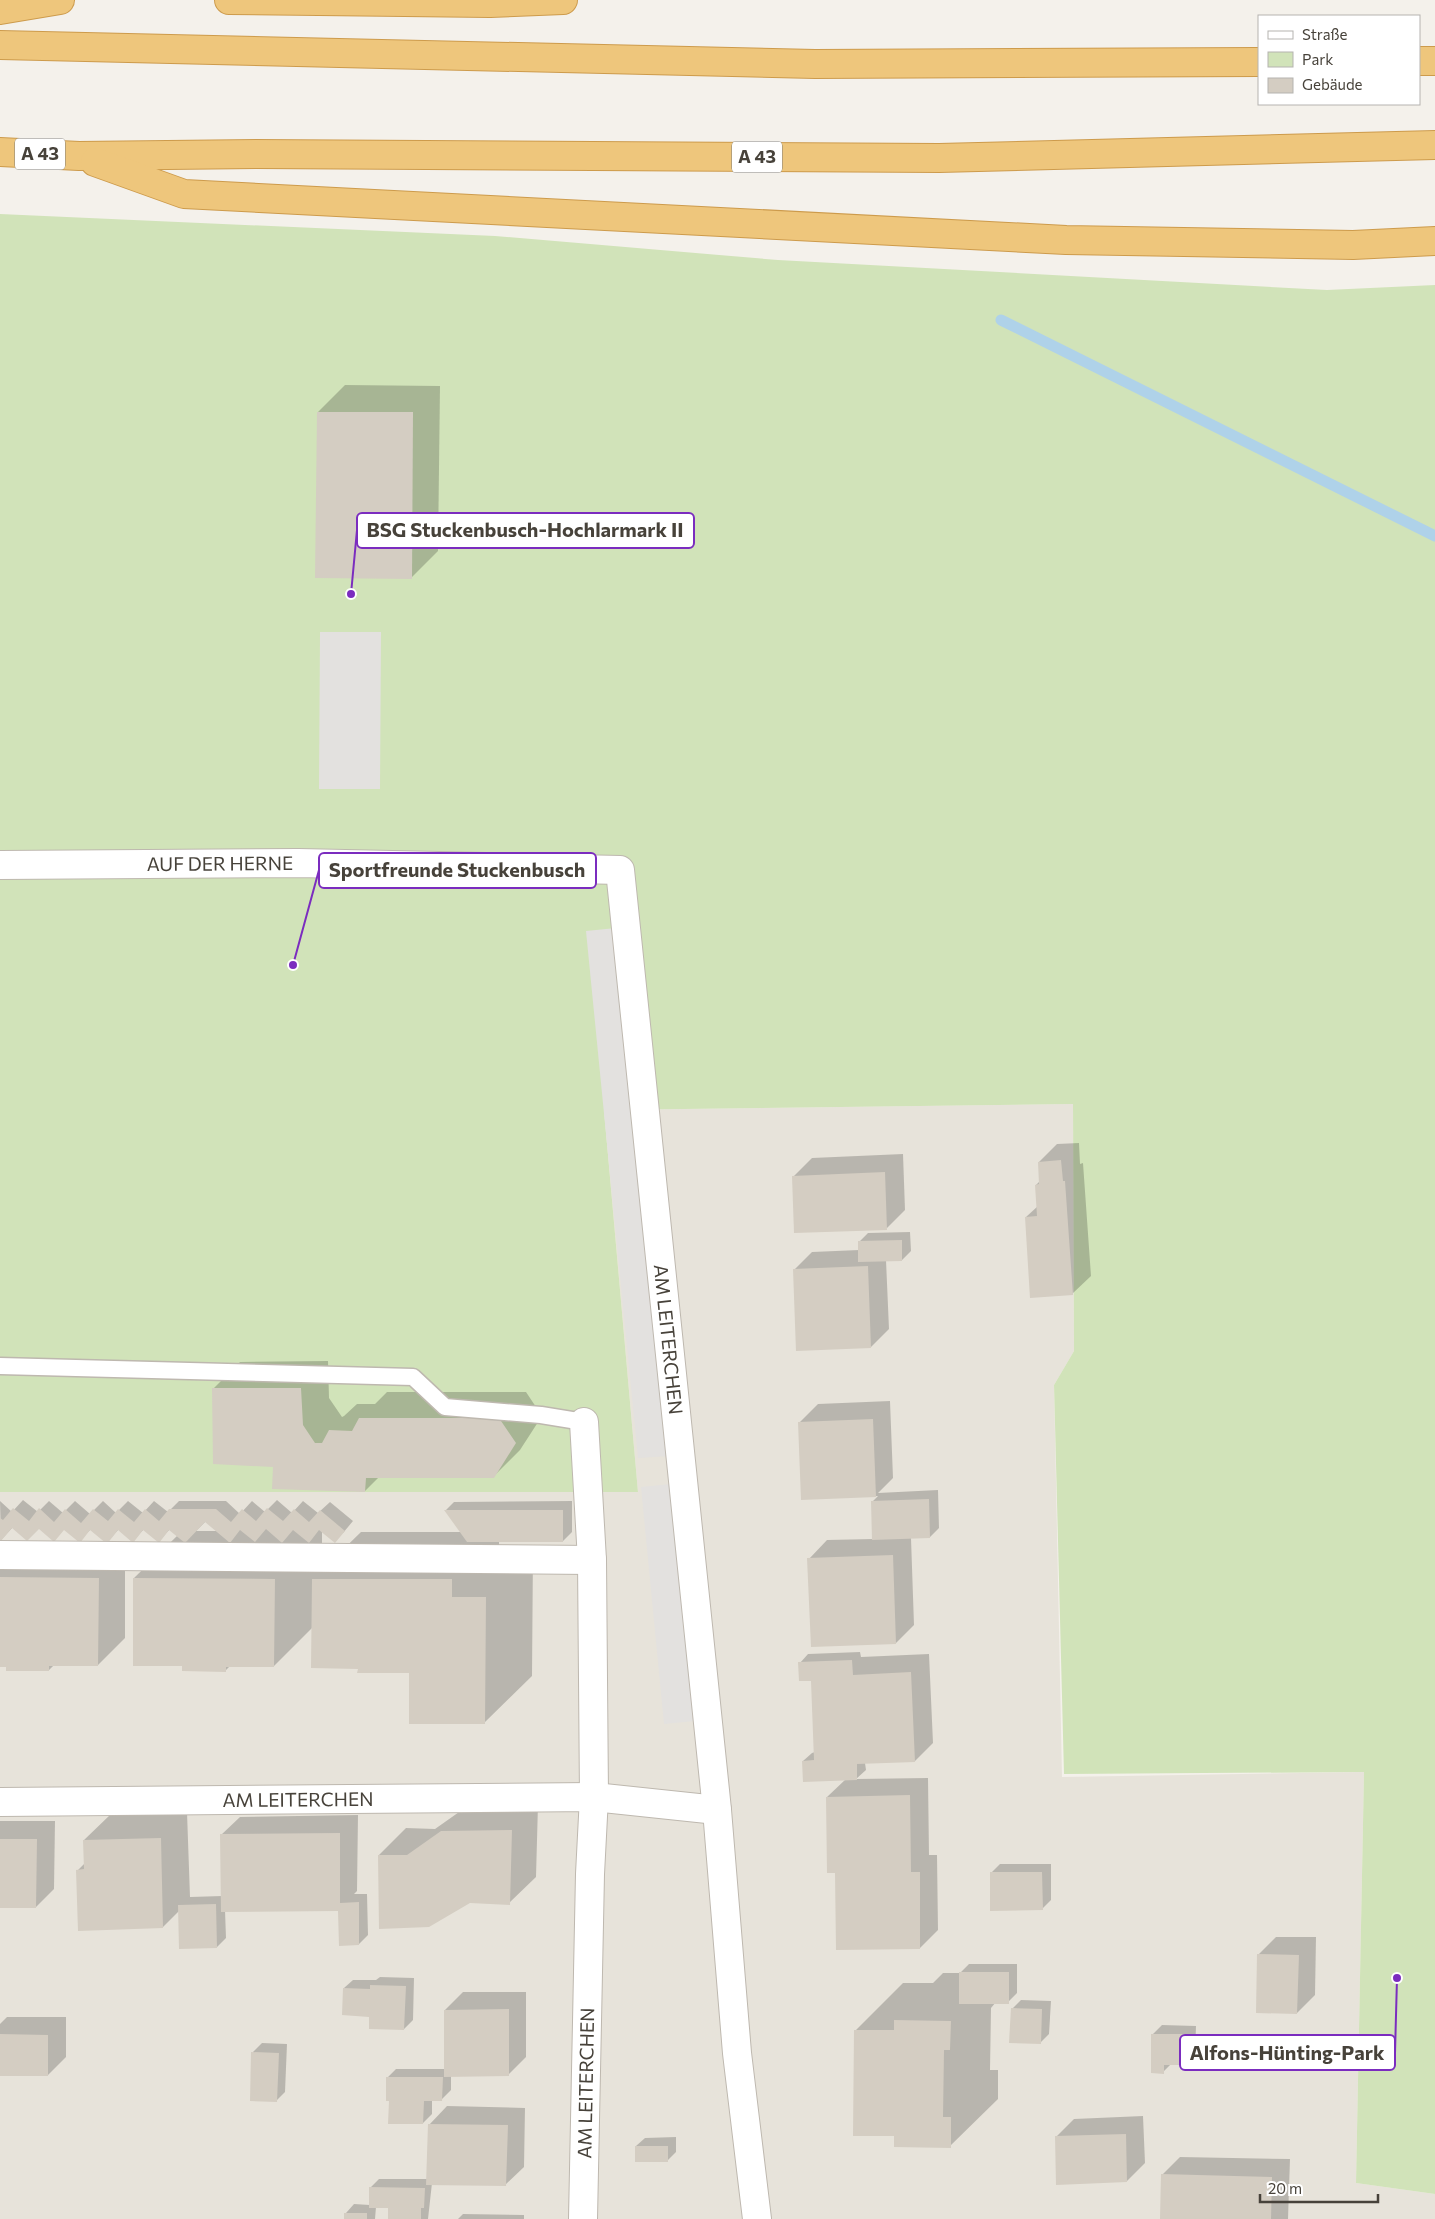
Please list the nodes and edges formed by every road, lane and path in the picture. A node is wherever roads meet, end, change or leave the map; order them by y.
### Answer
1 (60, 0) edge
2 (229, 0) edge
3 (563, 0) edge
4 (0, 10) edge
5 (0, 45) edge
6 (1420, 61) edge
7 (1435, 61) edge
8 (1258, 62) edge
9 (1435, 145) edge
10 (0, 152) edge
11 (79, 156) junction
12 (1435, 241) edge
13 (0, 865) edge
14 (620, 870) joint
15 (0, 1366) edge
16 (584, 1422) joint
17 (0, 1555) edge
18 (592, 1560) junction
19 (594, 1797) junction
20 (0, 1802) edge
21 (717, 1810) junction
22 (583, 2219) edge
23 (757, 2219) edge

1 - 4 highway
2 - 3 highway
5 - 8 highway
6 - 7 highway
9 - 11 highway, A 43
10 - 11 highway, A 43
11 - 12 highway
13 - 14 street, AUF DER HERNE
14 - 21 street, AM LEITERCHEN
15 - 16 lane
16 - 18 street, AM LEITERCHEN
17 - 18 street
18 - 19 street, AM LEITERCHEN
19 - 20 street, AM LEITERCHEN
19 - 21 street, AM LEITERCHEN
19 - 22 street, AM LEITERCHEN
21 - 23 street, AM LEITERCHEN

